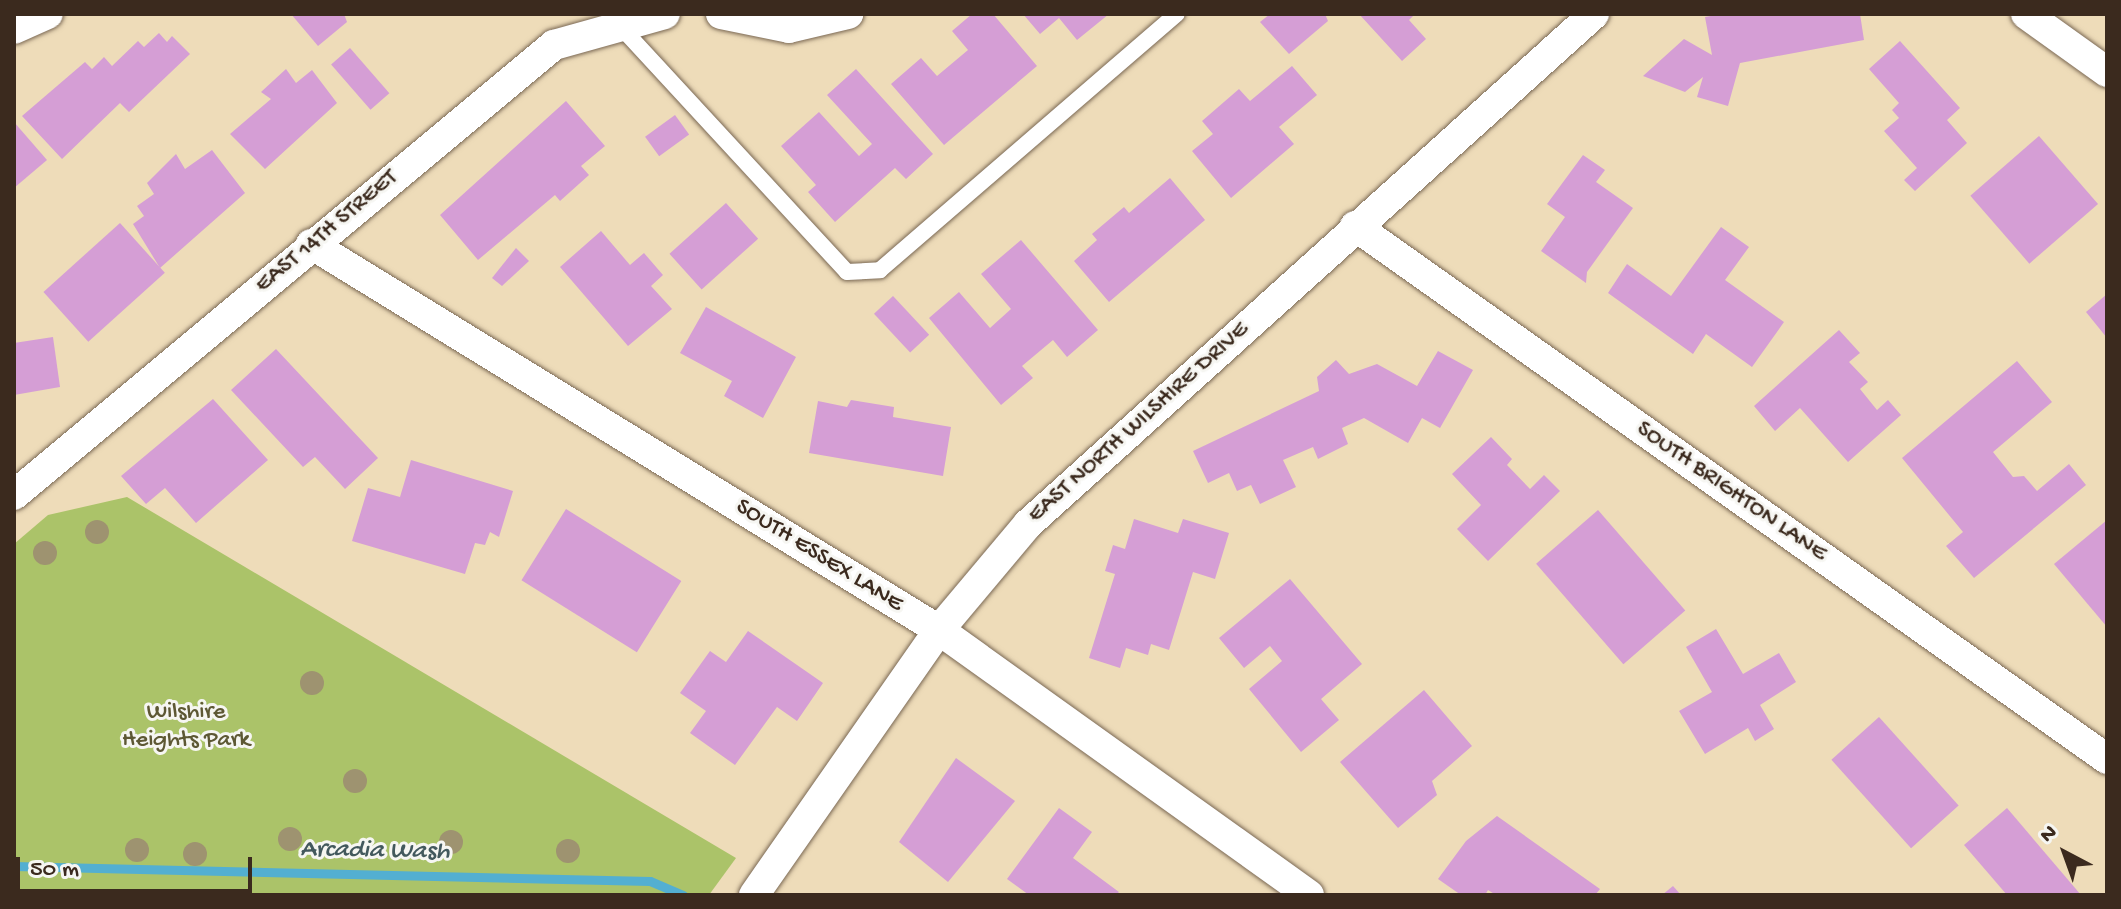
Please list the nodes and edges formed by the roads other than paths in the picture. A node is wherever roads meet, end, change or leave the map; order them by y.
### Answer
1 (48, 14) edge
2 (665, 14) edge
3 (721, 14) edge
4 (848, 14) edge
5 (1177, 14) edge
6 (1594, 14) edge
7 (2026, 14) edge
8 (616, 20) edge
9 (14, 29) edge
10 (2107, 72) edge
11 (1355, 226) junction
12 (311, 244) junction
13 (14, 495) edge
14 (939, 630) junction
15 (2107, 759) edge
16 (754, 895) edge
17 (1309, 895) edge

1 - 9 street
2 - 8 street, EAST 14TH STREET
3 - 4 street
5 - 8 lane
6 - 11 street, EAST NORTH WILSHIRE DRIVE
7 - 10 street
8 - 12 street, EAST 14TH STREET
11 - 14 street, EAST NORTH WILSHIRE DRIVE
11 - 15 street, SOUTH BRIGHTON LANE
12 - 13 street, EAST 14TH STREET
12 - 14 street, SOUTH ESSEX LANE
14 - 16 street, EAST NORTH WILSHIRE DRIVE
14 - 17 street, SOUTH ESSEX LANE

